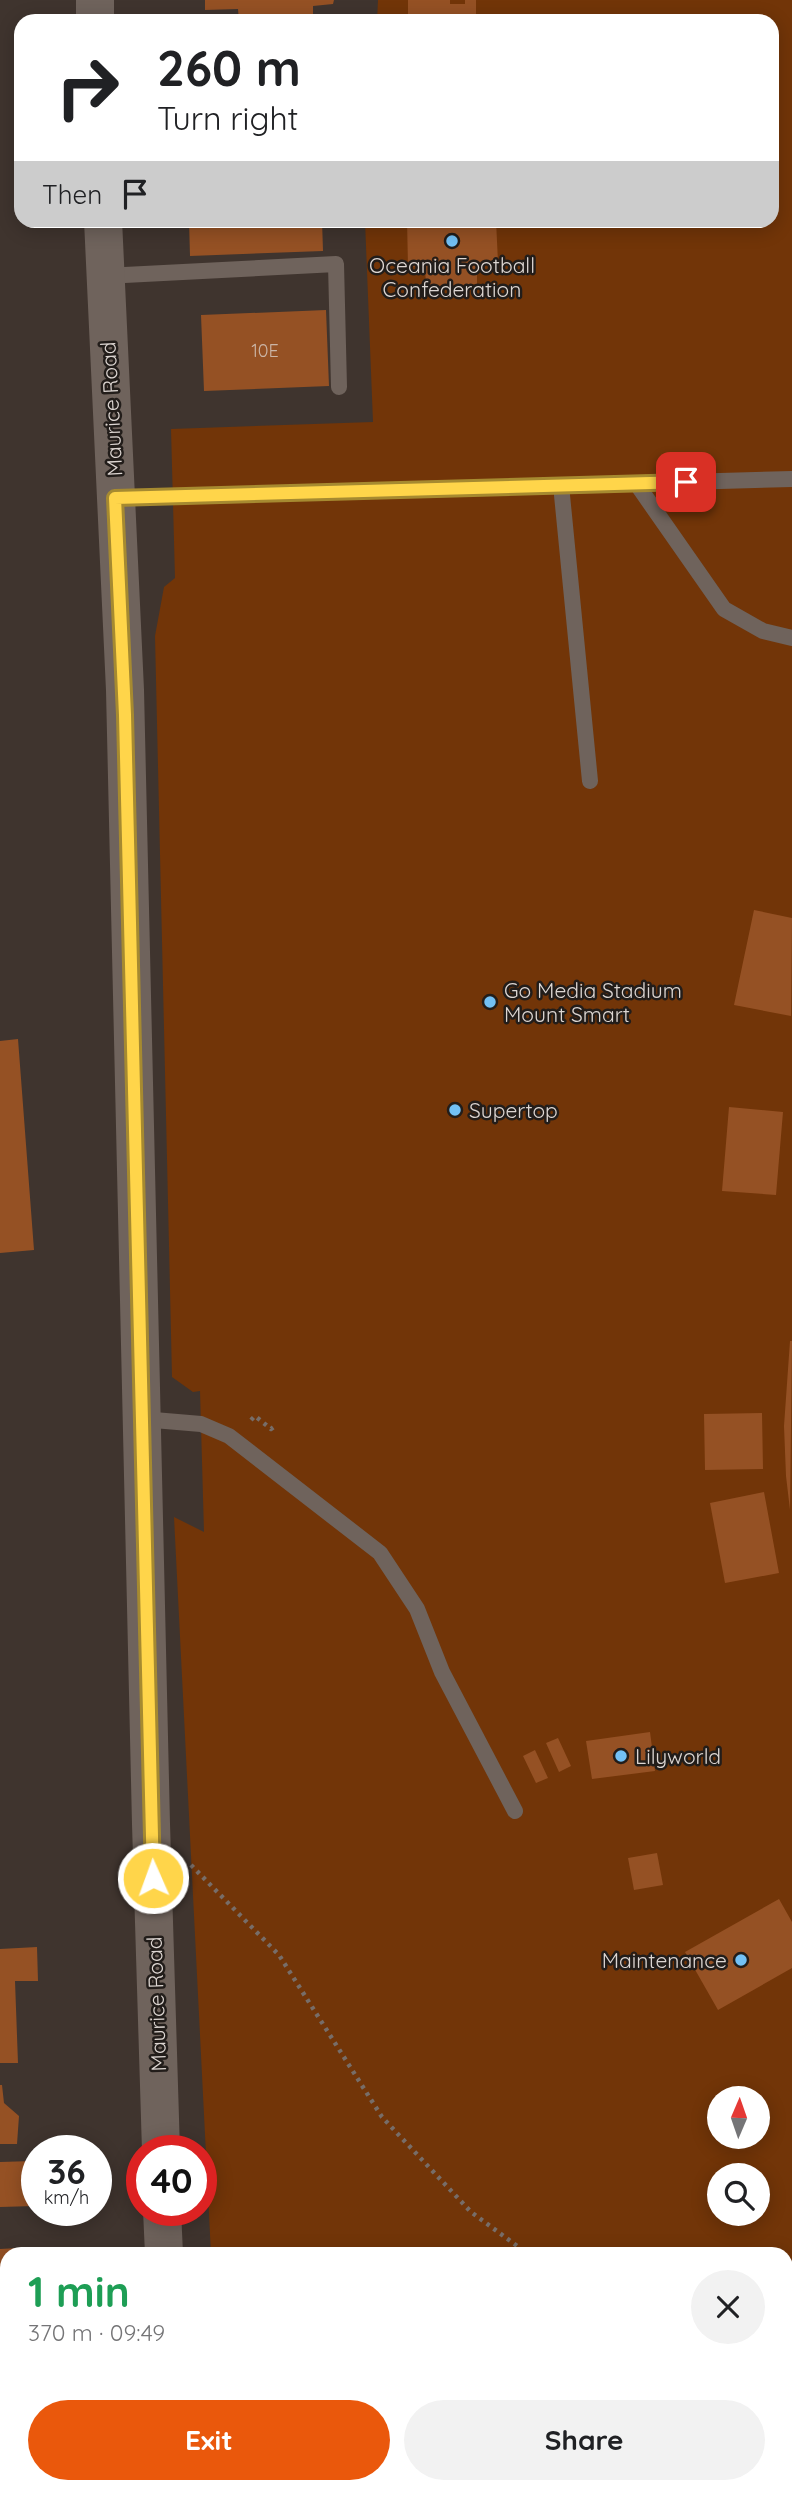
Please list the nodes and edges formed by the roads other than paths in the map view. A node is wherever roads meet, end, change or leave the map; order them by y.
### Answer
1 (103, 228) edge
2 (105, 276) junction
3 (339, 387) dead end
4 (792, 479) edge
5 (636, 483) junction
6 (561, 485) junction
7 (115, 498) junction
8 (792, 638) edge
9 (590, 780) dead end
10 (142, 1419) junction
11 (516, 1811) dead end
12 (161, 2135) edge
13 (163, 2226) edge
14 (164, 2247) edge

1 - 2 street, Maurice Road
2 - 3 lane
2 - 7 street, Maurice Road
4 - 5 lane
5 - 6 lane
5 - 8 lane
6 - 7 lane
6 - 9 lane
7 - 10 street, Maurice Road
10 - 11 lane
10 - 12 street, Maurice Road
13 - 14 street

